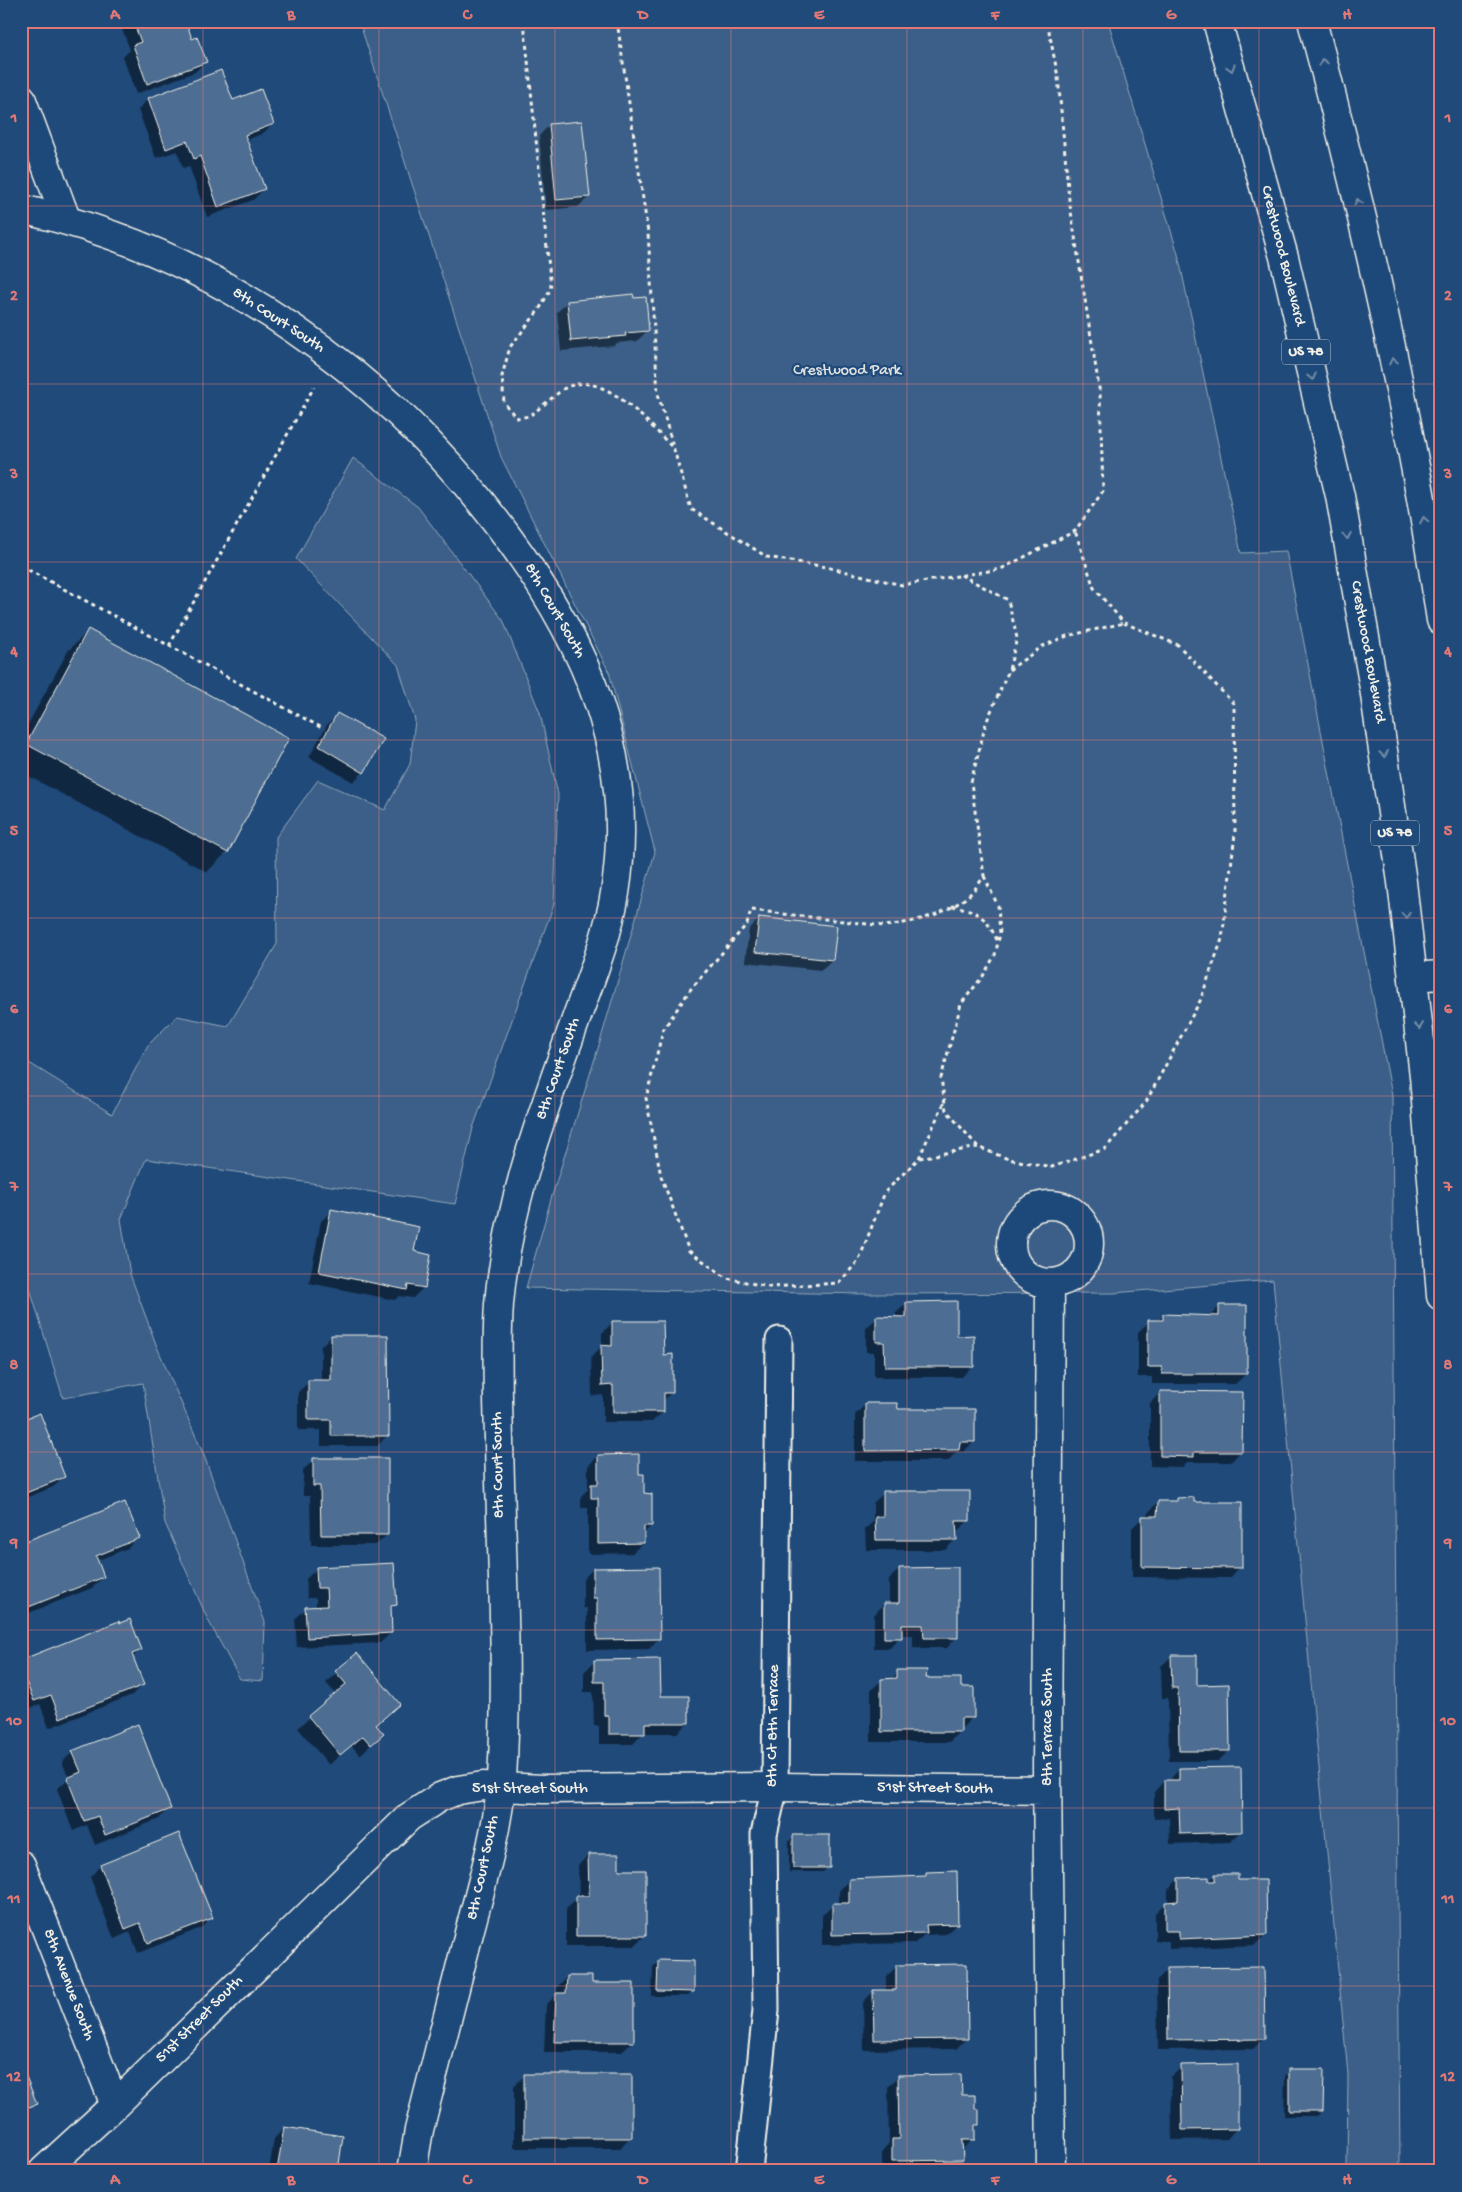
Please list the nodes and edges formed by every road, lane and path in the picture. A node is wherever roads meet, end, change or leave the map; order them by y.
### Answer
1 (524, 21) edge
2 (617, 21) edge
3 (1047, 21) edge
4 (1217, 21) edge
5 (1312, 21) edge
6 (21, 98) edge
7 (21, 209) edge
8 (66, 219) junction
9 (330, 355) junction
10 (673, 448) junction
11 (1075, 531) junction
12 (21, 566) edge
13 (960, 575) junction
14 (1441, 620) edge
15 (1124, 623) junction
16 (169, 646) junction
17 (1009, 670) junction
18 (324, 729) dead end
19 (984, 876) junction
20 (952, 906) junction
21 (998, 941) junction
22 (1441, 975) edge
23 (1413, 977) junction
24 (945, 1099) junction
25 (978, 1146) junction
26 (919, 1158) junction
27 (1050, 1284) dead end
28 (1441, 1296) edge
29 (779, 1340) dead end
30 (501, 1786) junction
31 (775, 1787) junction
32 (1048, 1790) junction
33 (21, 1865) edge
34 (115, 2105) junction
35 (43, 2171) edge
36 (412, 2171) edge
37 (749, 2171) edge
38 (1051, 2171) edge

1 - 10 path
2 - 10 path
3 - 11 path
4 -> 23 street, Crestwood Boulevard / US 78
14 -> 5 street
6 - 8 street
7 - 8 street, 8th Court South
8 - 9 street, 8th Court South
9 - 16 path
9 - 30 street, 8th Court South
10 - 13 path
11 - 13 path
11 - 15 path
12 - 16 path
13 - 17 path
15 - 17 path
15 - 25 path
16 - 18 path
17 - 19 path
19 - 20 path
19 - 21 path
20 - 21 path
20 - 26 path
21 - 24 path
22 - 23 street
23 -> 28 street, Crestwood Boulevard / US 78
24 - 25 path
24 - 26 path
25 - 26 path
27 - 32 street, 8th Terrace South
29 - 31 lane, 8th Ct 8th Terrace
30 - 31 street, 51st Street South
30 - 34 street, 51st Street South
30 - 36 street, 8th Court South
31 - 32 street, 51st Street South
31 - 37 lane, 8th Ct 8th Terrace
32 - 38 street, 8th Terrace South
33 - 34 street, 8th Avenue South
34 - 35 street, 51st Street South

